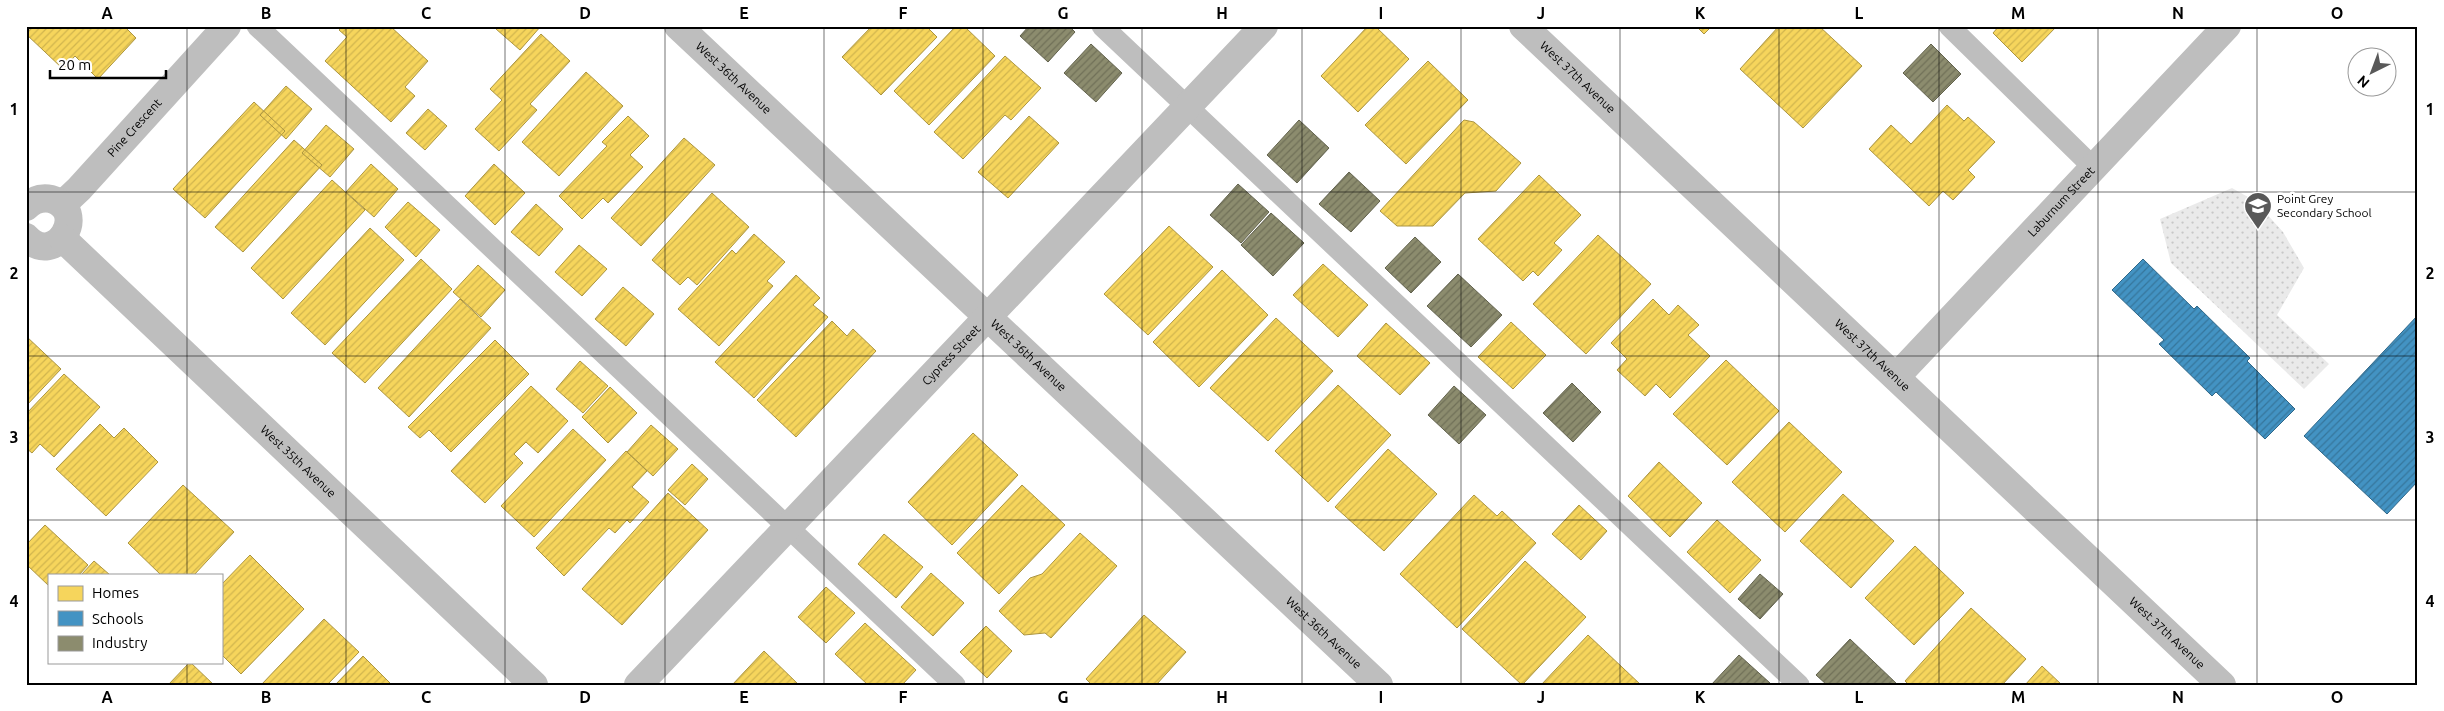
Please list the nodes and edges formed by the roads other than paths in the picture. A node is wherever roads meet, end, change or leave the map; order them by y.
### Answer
1 (227, 26) edge
2 (257, 26) edge
3 (678, 26) edge
4 (1102, 26) edge
5 (1264, 26) edge
6 (1523, 26) edge
7 (1949, 26) edge
8 (2227, 26) edge
9 (1187, 109) junction
10 (2093, 167) junction
11 (62, 205) junction
12 (27, 206) edge
13 (27, 238) edge
14 (62, 238) junction
15 (989, 317) junction
16 (1896, 377) junction
17 (787, 526) junction
18 (534, 685) edge
19 (638, 685) edge
20 (955, 685) edge
21 (1379, 685) edge
22 (1799, 685) edge
23 (2222, 685) edge

1 - 11 street, Pine Crescent
2 - 17 lane
3 - 15 street, West 36th Avenue
4 - 9 lane
5 - 9 street, Cypress Street
6 - 16 street, West 37th Avenue
7 - 10 lane
8 - 10 street, Laburnum Street
9 - 15 street, Cypress Street
9 - 22 lane
10 - 16 street, Laburnum Street
11 - 12 street
11 - 14 street
13 - 14 street
14 - 18 street, West 35th Avenue
15 - 17 street, Cypress Street
15 - 21 street, West 36th Avenue
16 - 23 street, West 37th Avenue
17 - 19 street, Cypress Street
17 - 20 lane

